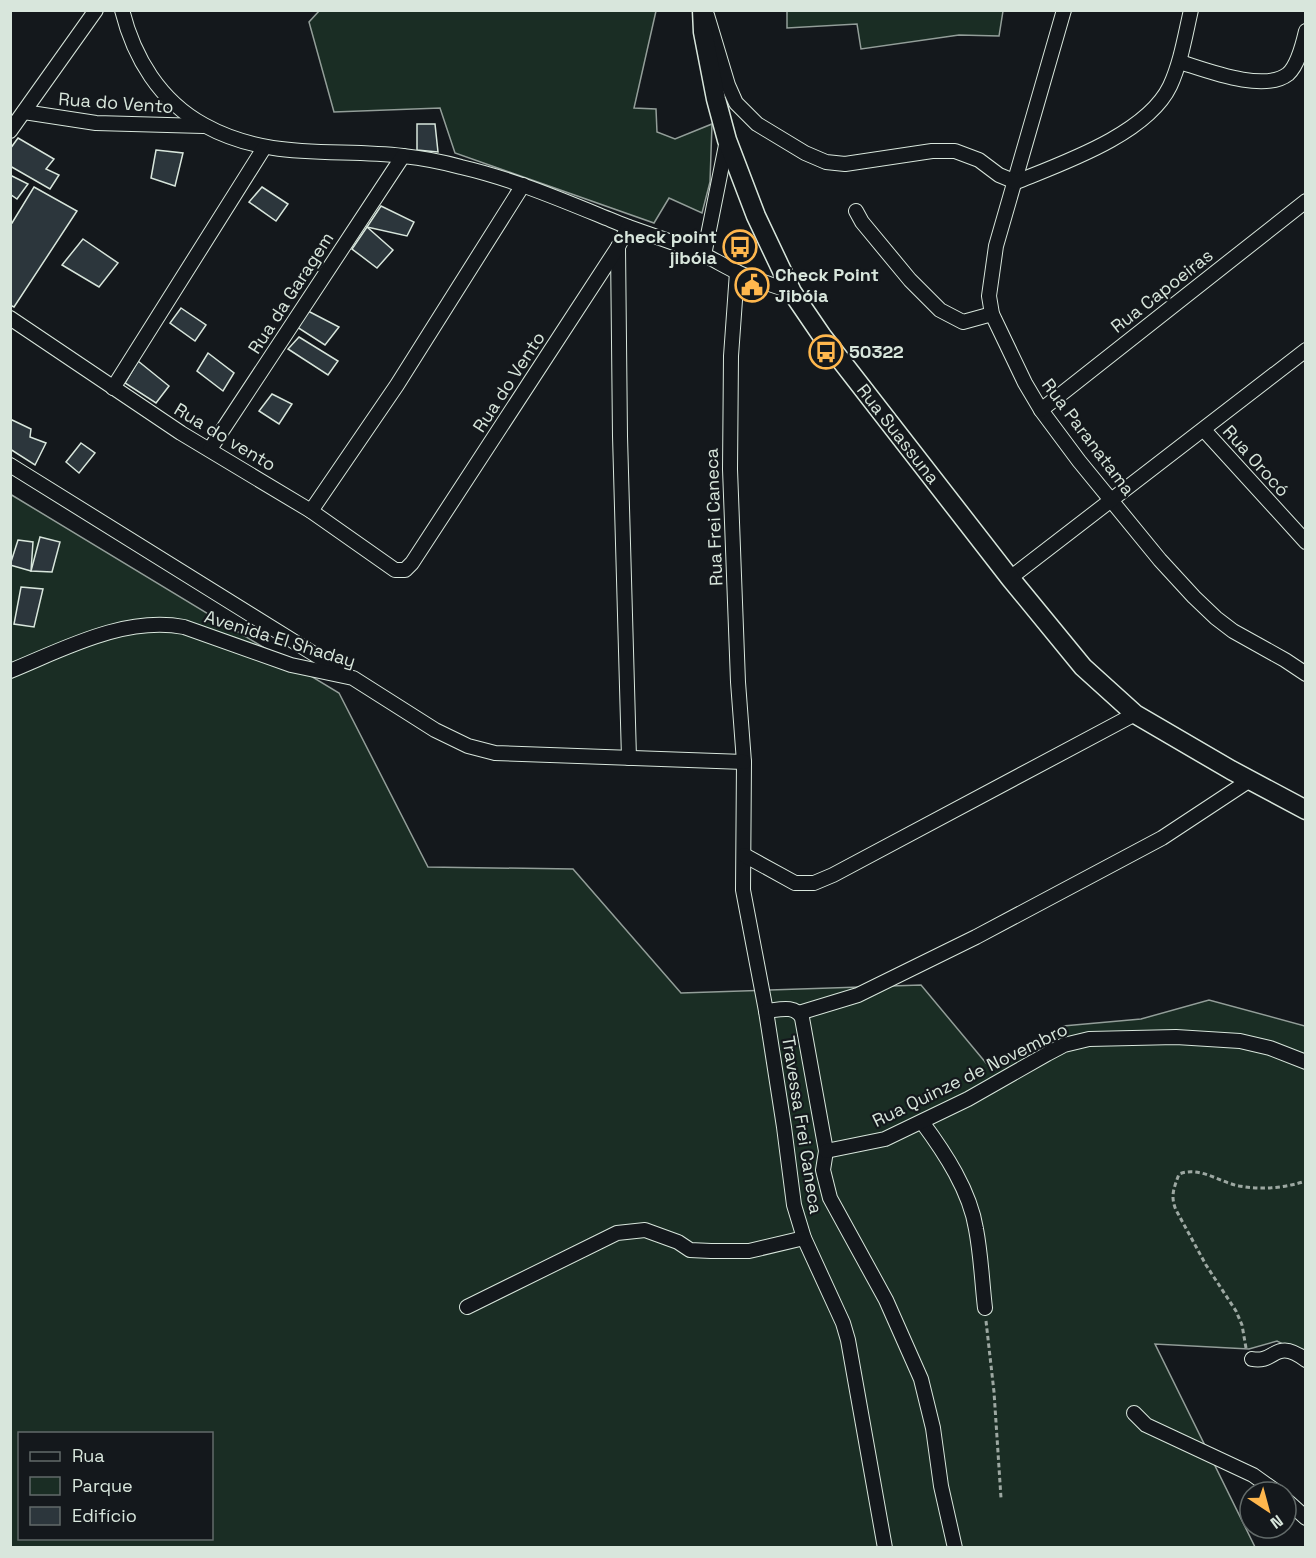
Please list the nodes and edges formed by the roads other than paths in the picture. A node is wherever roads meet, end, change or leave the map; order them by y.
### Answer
1 (96, 10) edge
2 (122, 10) edge
3 (704, 10) edge
4 (1064, 10) edge
5 (1191, 10) edge
6 (1305, 31) edge
7 (1180, 62) junction
8 (24, 112) junction
9 (205, 126) junction
10 (10, 131) edge
11 (727, 140) junction
12 (264, 148) junction
13 (403, 156) junction
14 (1016, 182) junction
15 (523, 185) junction
16 (1305, 201) edge
17 (856, 211) dead end
18 (628, 227) junction
19 (618, 248) junction
20 (704, 255) junction
21 (736, 272) junction
22 (792, 292) junction
23 (992, 314) junction
24 (10, 318) edge
25 (1304, 353) edge
26 (113, 388) junction
27 (1041, 410) junction
28 (1204, 430) junction
29 (210, 449) junction
30 (10, 465) edge
31 (1112, 499) junction
32 (311, 511) junction
33 (1305, 542) edge
34 (418, 554) joint
35 (1010, 579) junction
36 (10, 671) edge
37 (1305, 674) edge
38 (353, 678) junction
39 (1135, 714) junction
40 (630, 758) junction
41 (744, 762) junction
42 (1250, 780) junction
43 (1305, 810) edge
44 (744, 855) junction
45 (766, 1011) junction
46 (799, 1013) junction
47 (1305, 1062) edge
48 (922, 1122) junction
49 (826, 1151) junction
50 (804, 1238) junction
51 (467, 1307) dead end
52 (985, 1308) road end
53 (1252, 1359) road end
54 (1305, 1360) edge
55 (1134, 1413) dead end
56 (1260, 1480) edge
57 (885, 1548) edge
58 (955, 1548) edge

1 - 8 street
2 - 9 street, Rua do Vento
3 - 11 street, Rua Suassuna
3 - 14 street
4 - 14 street, Rua Paranatama
5 - 7 street
6 - 7 street
7 - 14 street
8 - 9 street, Rua do Vento
8 - 10 street
9 - 12 street, Rua do Vento
11 - 20 street
11 - 22 street, Rua Suassuna
12 - 13 street, Rua do Vento
12 - 26 street
13 - 15 street, Rua do Vento
13 - 29 street, Rua da Garagem
14 - 23 street, Rua Paranatama
15 - 18 street, Rua do Vento
15 - 32 street
16 - 27 street, Rua Capoeiras
17 - 23 street
18 - 19 street, Rua do Vento
18 - 20 street, Rua do Vento
19 - 34 street, Rua do Vento
19 - 40 street
20 - 21 street, Rua do Vento
21 - 22 street, Rua do Vento
21 - 41 street, Rua Frei Caneca
22 - 35 street, Rua Suassuna
23 - 27 street, Rua Paranatama
24 - 26 street, Rua do vento
25 - 28 street
26 - 29 street, Rua do vento
27 - 31 street, Rua Paranatama
28 - 31 street
28 - 33 street, Rua Orocó
29 - 32 street, Rua do vento
30 - 38 street
31 - 35 street
31 - 37 street, Rua Paranatama
32 - 34 street, Rua do vento
35 - 39 street, Rua Suassuna
36 - 38 street, Avenida El Shaday
38 - 40 street, Avenida El Shaday
39 - 42 street, Rua Suassuna
39 - 44 street
40 - 41 street, Avenida El Shaday
41 - 44 street, Travessa Frei Caneca
42 - 43 street, Rua Suassuna
42 - 46 street
44 - 45 street, Travessa Frei Caneca
45 - 46 street
45 - 50 street, Travessa Frei Caneca
46 - 49 street
47 - 48 street, Rua Quinze de Novembro
48 - 49 street, Rua Quinze de Novembro
48 - 52 street
49 - 58 street
50 - 51 street
50 - 57 street, Travessa Frei Caneca
53 - 54 street
55 - 56 street

